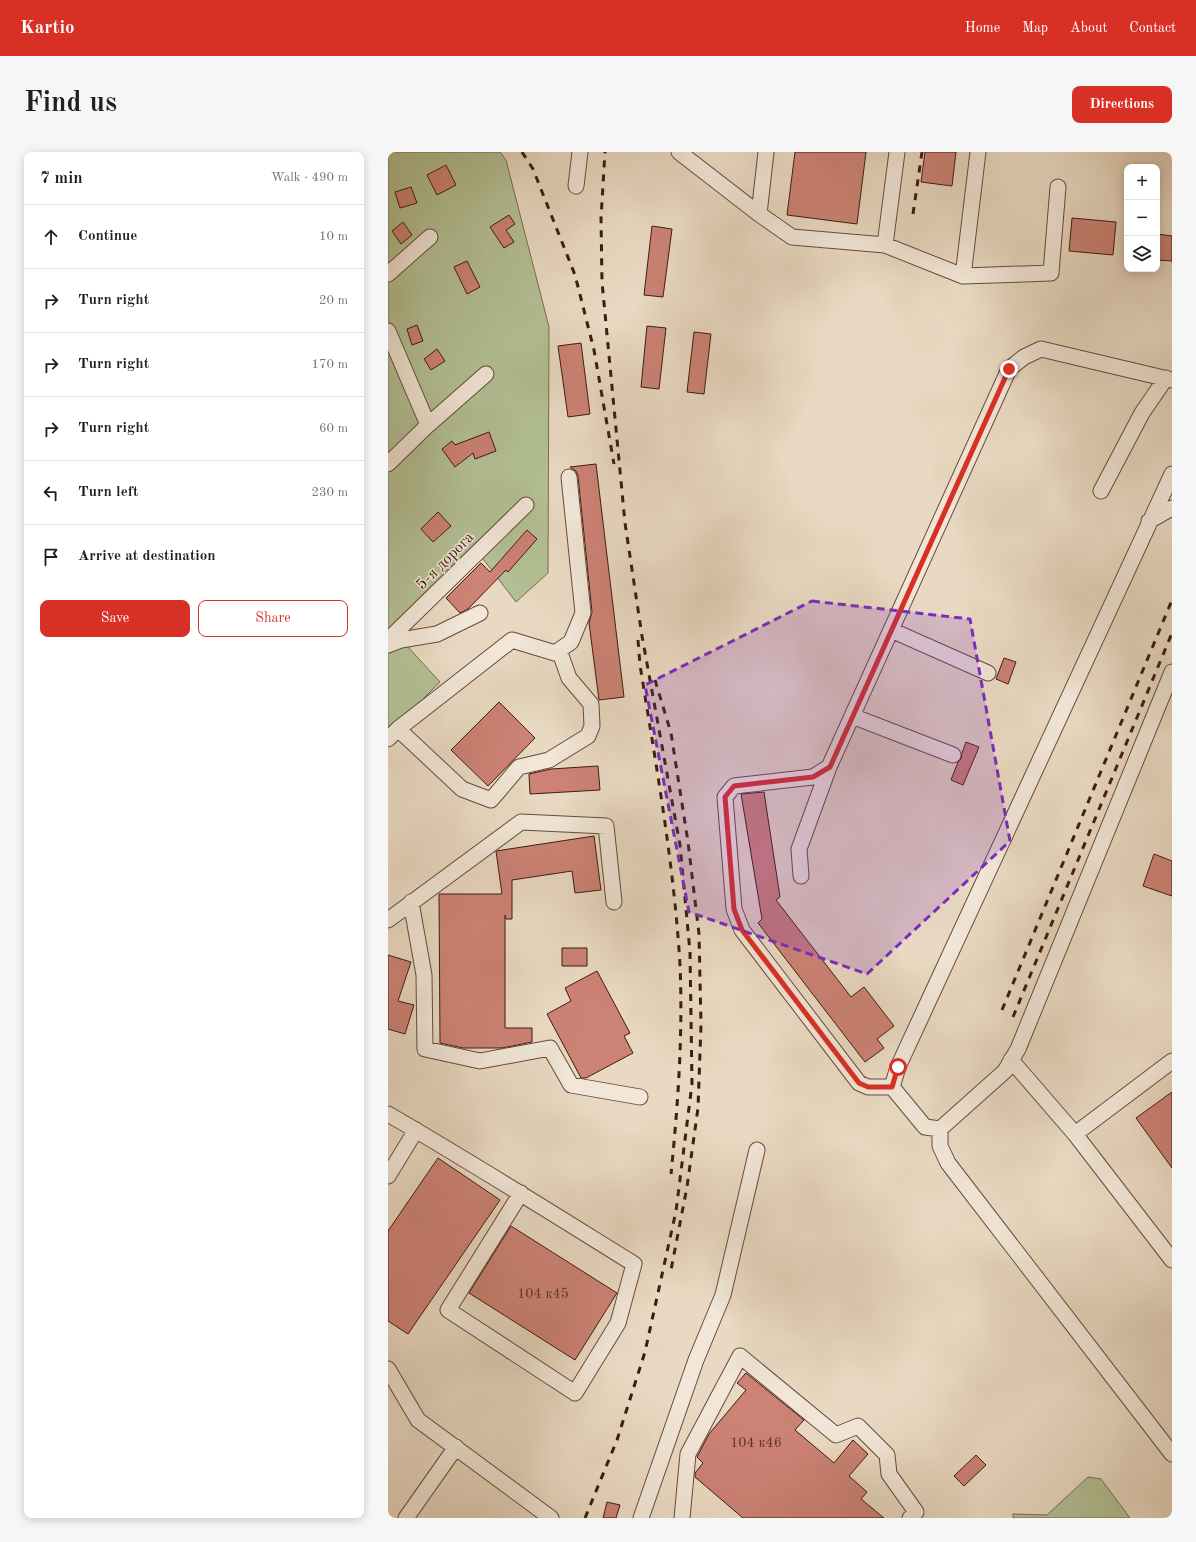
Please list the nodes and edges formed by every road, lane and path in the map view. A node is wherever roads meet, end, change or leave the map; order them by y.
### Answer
1 (580, 152) edge
2 (679, 152) edge
3 (766, 152) edge
4 (897, 152) edge
5 (978, 152) edge
6 (576, 186) dead end
7 (1058, 187) dead end
8 (759, 214) junction
9 (430, 237) dead end
10 (885, 245) junction
11 (388, 274) edge
12 (963, 276) junction
13 (388, 331) edge
14 (486, 374) dead end
15 (1169, 379) edge
16 (428, 424) junction
17 (388, 464) edge
18 (1172, 474) edge
19 (569, 477) dead end
20 (1101, 491) dead end
21 (526, 505) dead end
22 (1172, 508) edge
23 (1149, 521) junction
24 (480, 613) dead end
25 (891, 630) junction
26 (388, 640) edge
27 (388, 645) edge
28 (559, 650) junction
29 (1172, 672) edge
30 (988, 673) dead end
31 (852, 716) junction
32 (393, 734) edge
33 (954, 755) dead end
34 (830, 767) junction
35 (801, 876) dead end
36 (411, 902) junction
37 (614, 902) dead end
38 (388, 920) edge
39 (1011, 1060) junction
40 (1172, 1061) edge
41 (892, 1087) junction
42 (640, 1097) dead end
43 (388, 1114) edge
44 (940, 1129) junction
45 (416, 1130) junction
46 (1076, 1134) junction
47 (757, 1150) dead end
48 (394, 1153) edge
49 (388, 1176) edge
50 (521, 1193) junction
51 (1172, 1260) edge
52 (388, 1369) edge
53 (456, 1447) junction
54 (1172, 1454) edge
55 (406, 1518) edge
56 (551, 1518) edge
57 (641, 1518) edge
58 (682, 1518) edge
59 (910, 1518) edge

1 - 6 lane
2 - 8 lane
3 - 8 lane
4 - 10 lane
5 - 12 lane
7 - 12 lane
8 - 10 lane
9 - 11 lane
10 - 12 lane
13 - 16 lane
14 - 16 lane
15 - 20 lane
15 - 25 lane
16 - 17 lane
18 - 23 lane
19 - 28 lane
21 - 26 lane, 5-я дорога
22 - 23 lane
23 - 41 lane
24 - 27 lane
25 - 30 lane
25 - 31 lane
28 - 32 lane
28 - 32 lane
29 - 39 lane
31 - 33 lane
31 - 34 lane
34 - 35 lane
34 - 41 lane
36 - 37 lane
36 - 38 lane
36 - 42 lane
39 - 44 lane
39 - 46 lane
40 - 46 lane
41 - 44 lane
43 - 45 lane
44 - 54 lane
45 - 48 lane
45 - 50 lane
46 - 51 lane
47 - 57 lane
48 - 49 lane
50 - 50 lane
52 - 53 lane
53 - 55 lane
53 - 56 lane
58 - 59 lane

